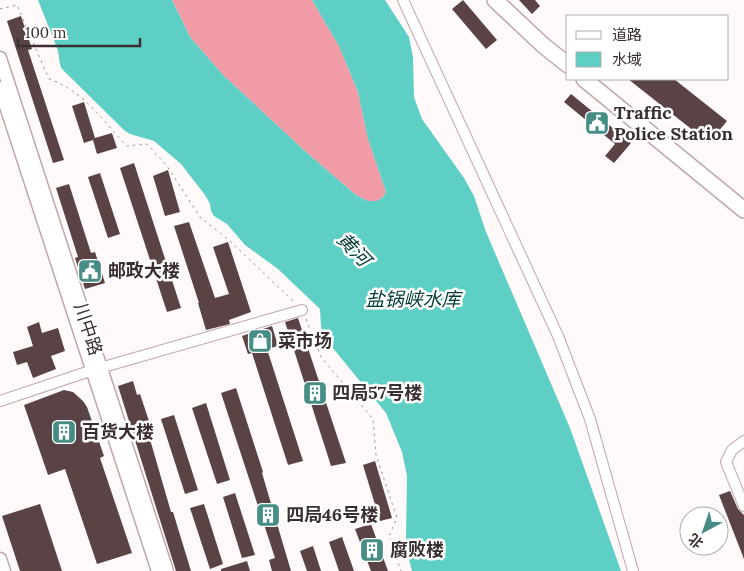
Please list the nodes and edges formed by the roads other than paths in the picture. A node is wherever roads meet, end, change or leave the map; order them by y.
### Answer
1 (403, 0) edge
2 (495, 0) edge
3 (0, 58) edge
4 (566, 63) edge
5 (585, 80) edge
6 (0, 88) edge
7 (744, 210) edge
8 (302, 310) road end
9 (97, 369) junction
10 (0, 401) edge
11 (744, 441) edge
12 (744, 506) edge
13 (0, 559) edge
14 (4, 571) edge
15 (158, 571) edge
16 (167, 571) edge
17 (633, 571) edge

1 - 17 street
2 - 4 main road
3 - 9 street, 川中路
5 - 7 main road
6 - 9 street, 川中路
8 - 9 street
9 - 10 street
9 - 15 street, 川中路
9 - 16 street, 川中路
11 - 12 street
13 - 14 street

